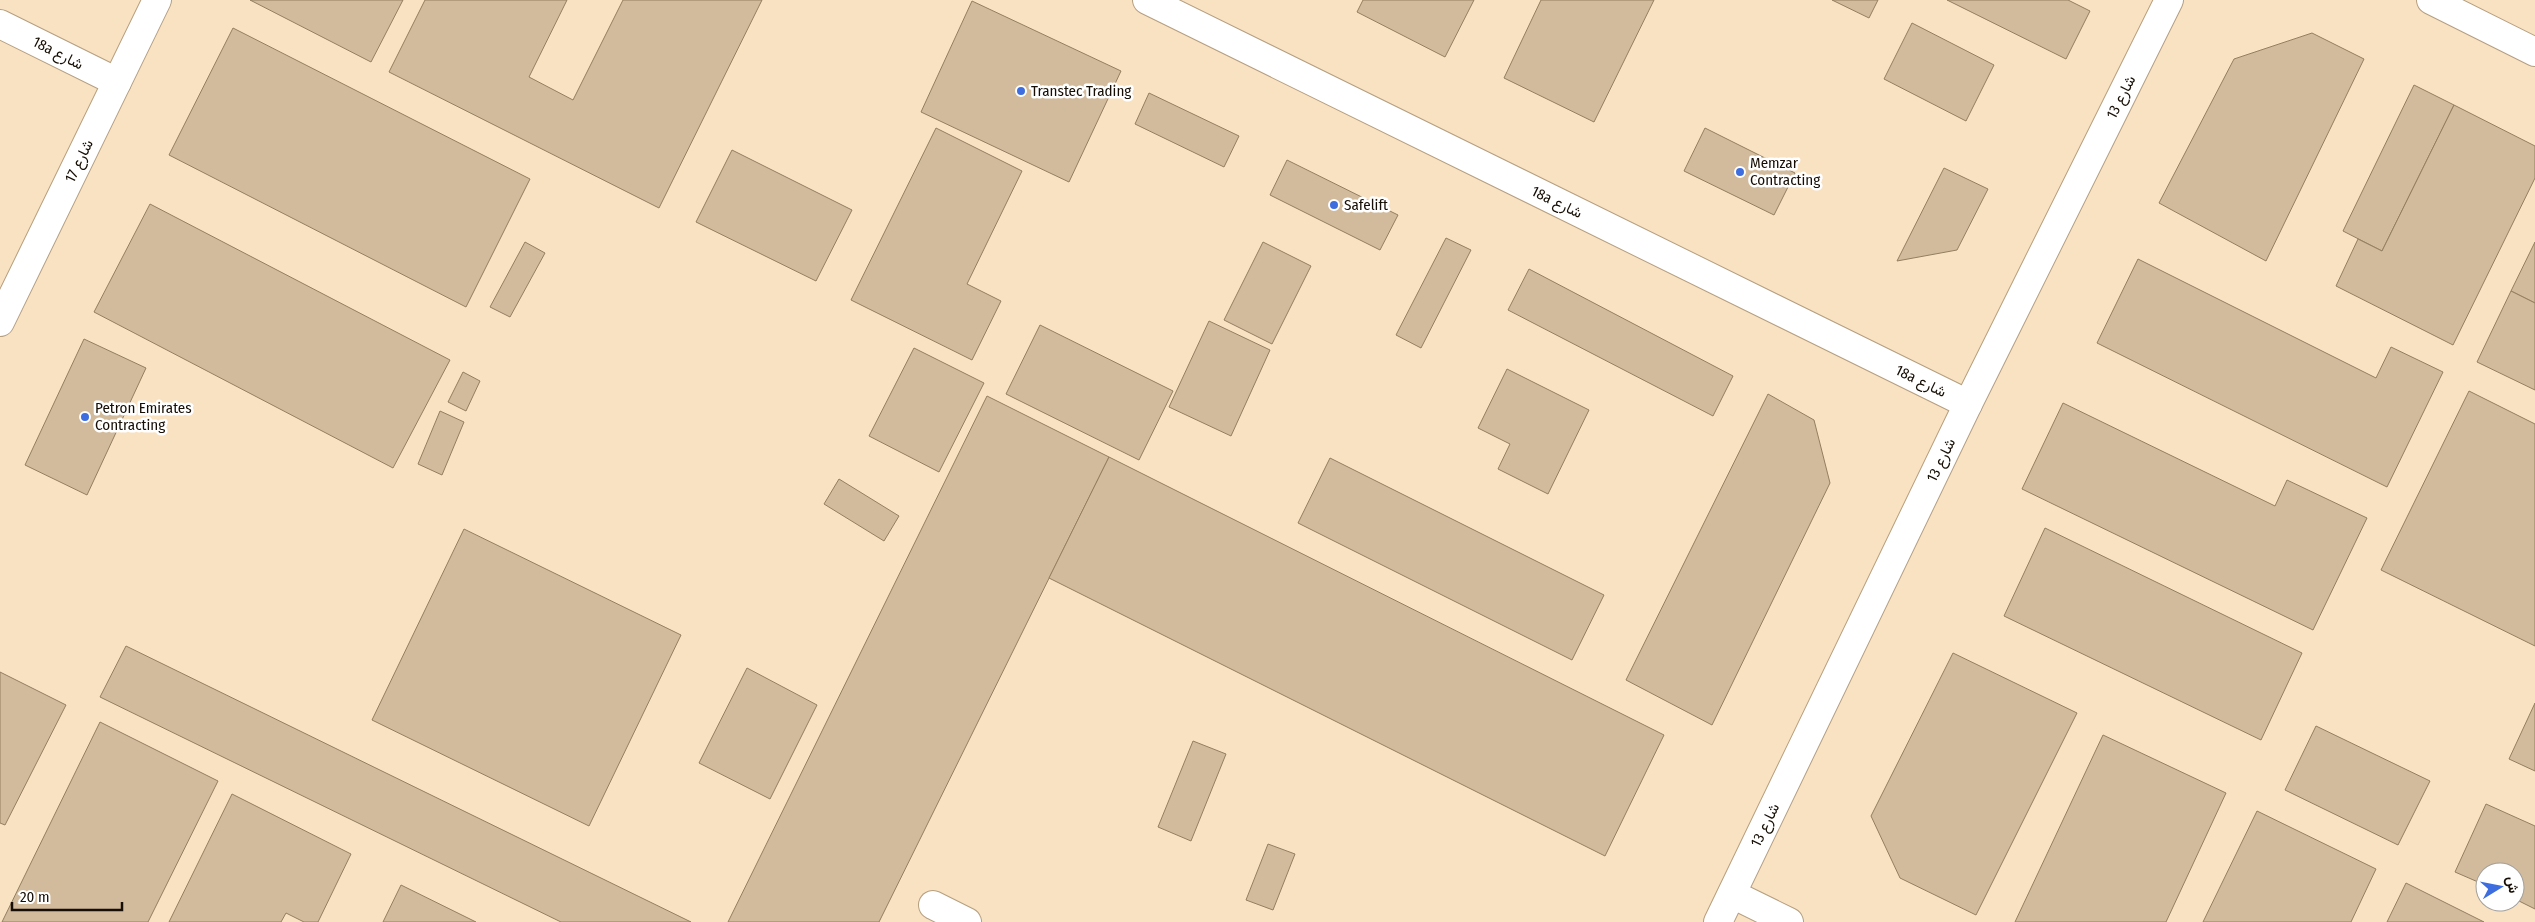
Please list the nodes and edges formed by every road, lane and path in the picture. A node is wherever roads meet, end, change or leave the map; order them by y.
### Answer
1 (156, 0) edge
2 (1147, 0) edge
3 (2170, 0) edge
4 (2431, 0) edge
5 (0, 24) edge
6 (2535, 52) edge
7 (117, 82) junction
8 (0, 322) edge
9 (1968, 404) junction
10 (1732, 894) junction
11 (933, 905) dead end
12 (967, 922) edge
13 (1718, 922) edge
14 (1789, 922) edge

1 - 7 lane, شارع 17
2 - 9 lane, 18a شارع
3 - 9 lane, شارع 13
4 - 6 lane
5 - 7 lane, 18a شارع
7 - 8 lane, شارع 17
9 - 10 lane, شارع 13
10 - 13 lane, شارع 13
10 - 14 lane
11 - 12 lane

